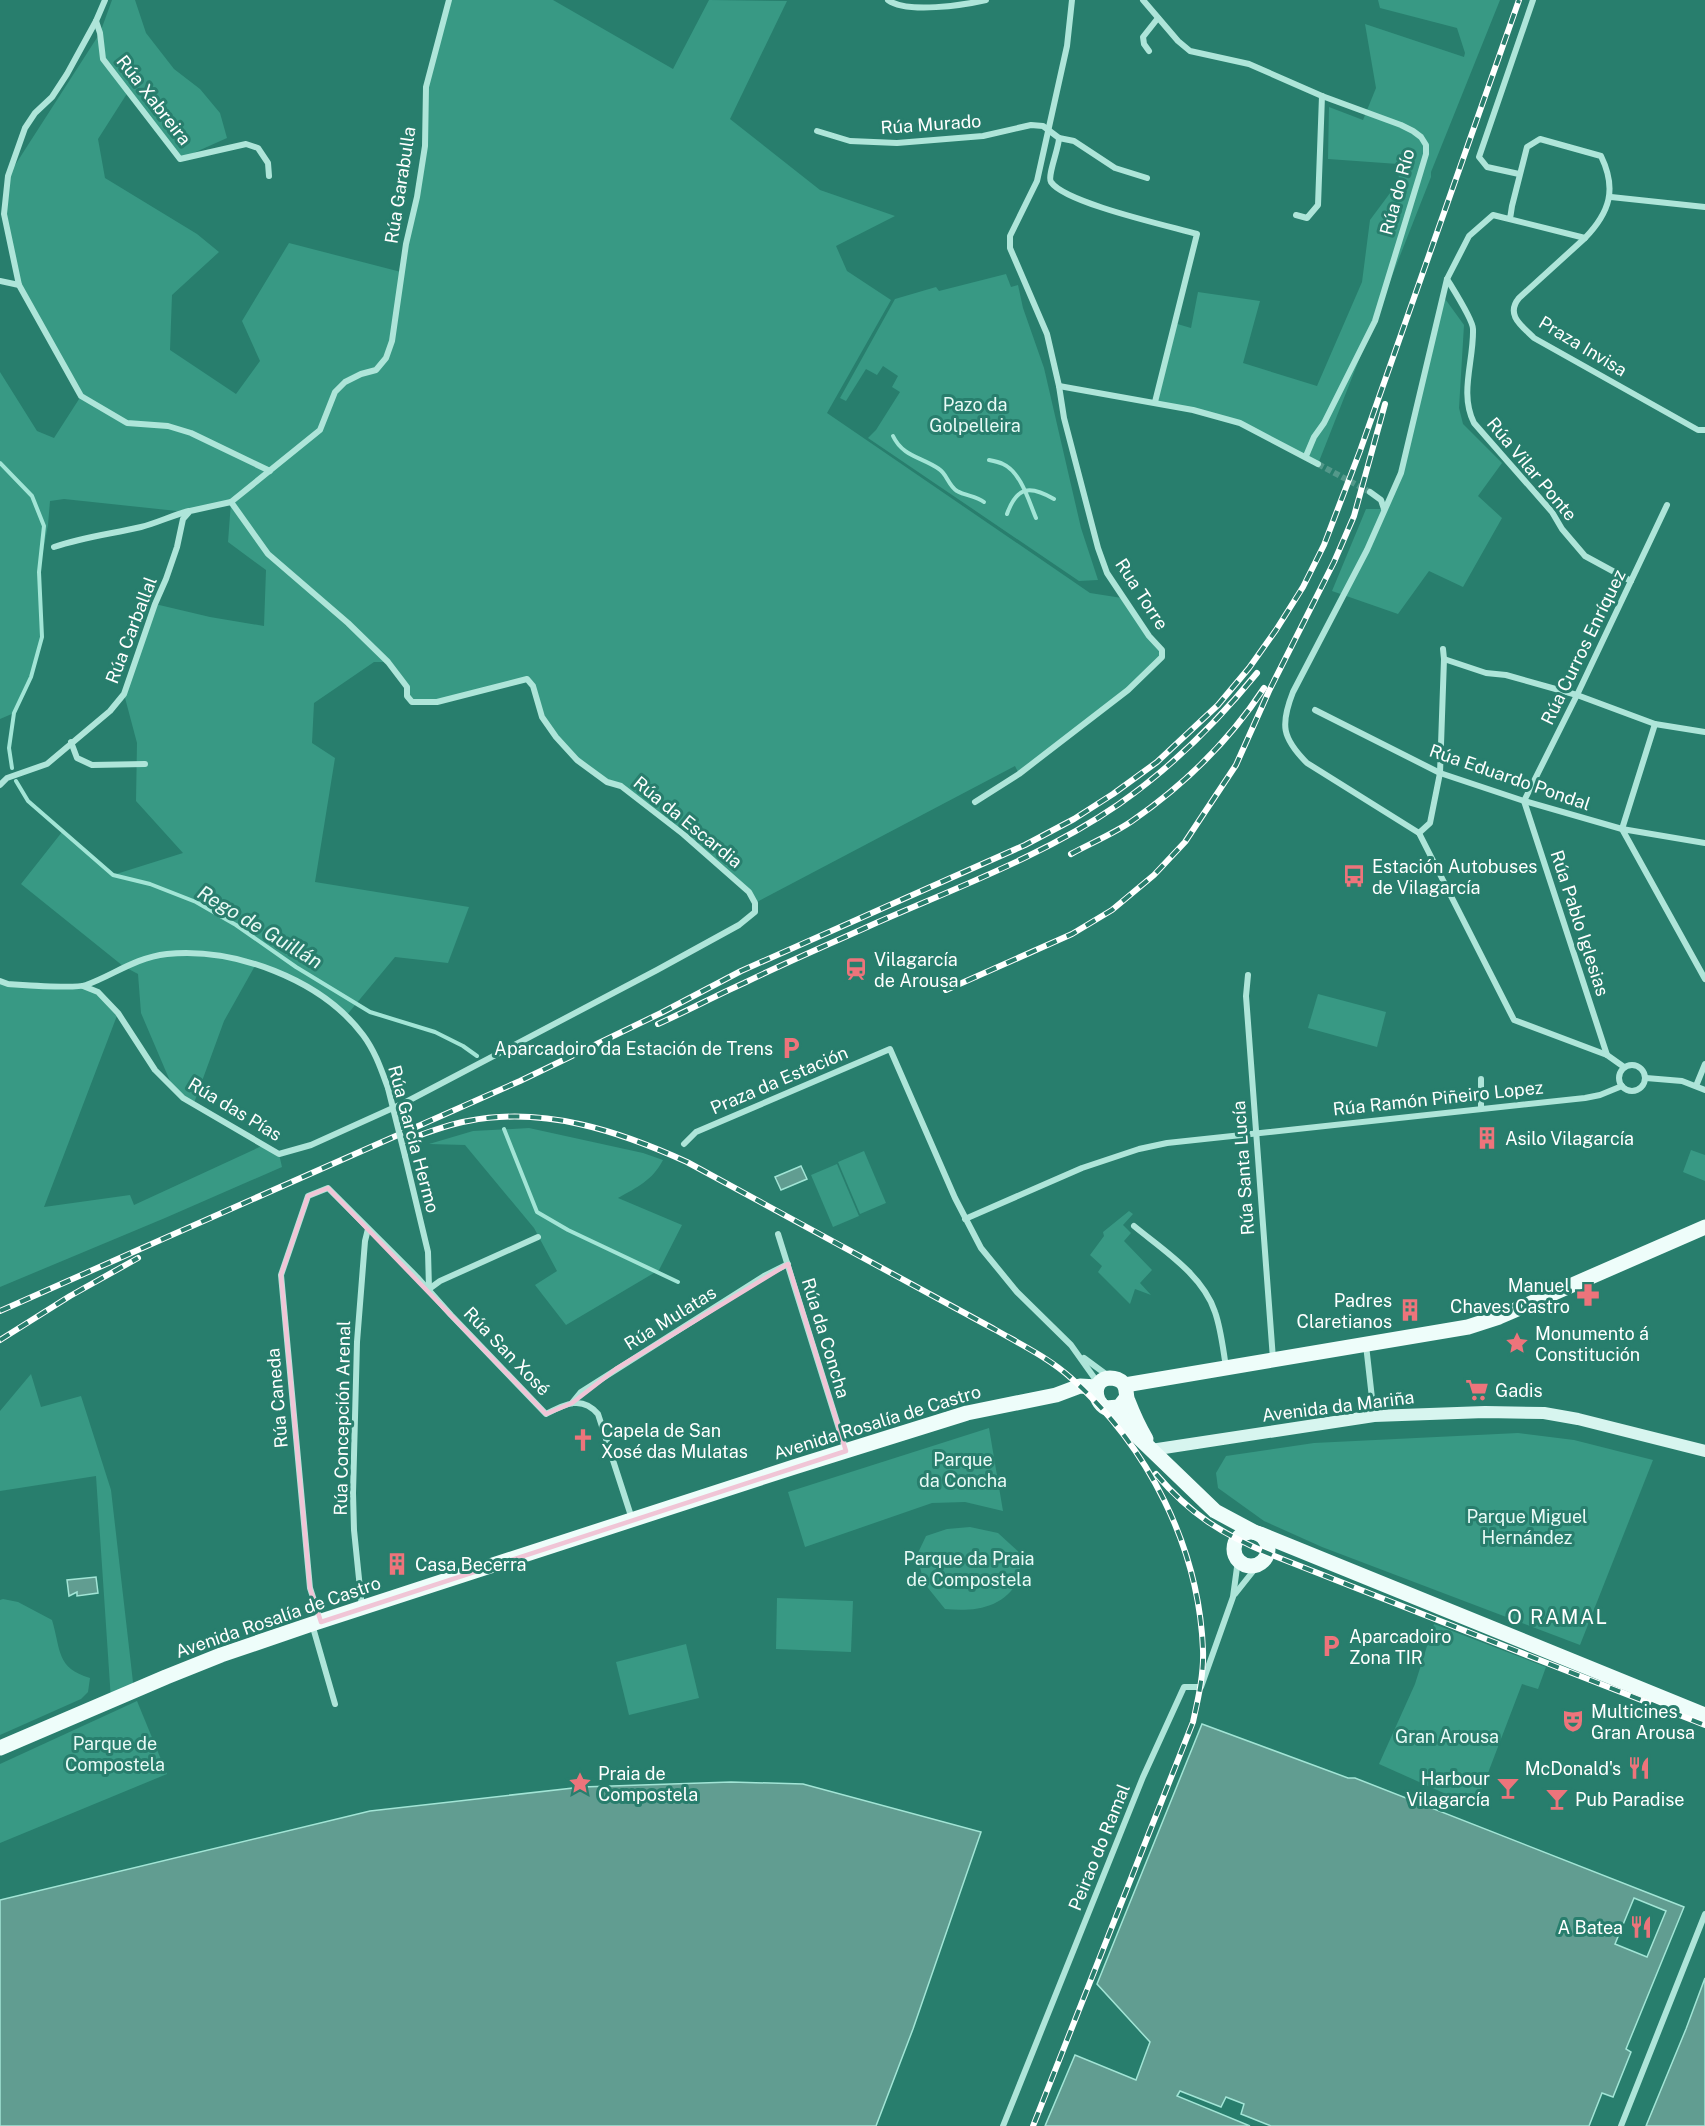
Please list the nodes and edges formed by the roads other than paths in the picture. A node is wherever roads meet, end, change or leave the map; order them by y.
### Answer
1 (105, 0) edge
2 (449, 0) edge
3 (888, 0) edge
4 (986, 0) edge
5 (1072, 0) edge
6 (1143, 0) edge
7 (1533, 0) edge
8 (1158, 18) junction
9 (96, 21) junction
10 (1149, 51) dead end
11 (1322, 96) junction
12 (1048, 128) junction
13 (817, 131) dead end
14 (1059, 138) junction
15 (1519, 174) junction
16 (269, 176) dead end
17 (1147, 178) dead end
18 (1611, 197) junction
19 (1705, 207) edge
20 (1296, 215) dead end
21 (1510, 219) junction
22 (1585, 238) junction
23 (1448, 279) junction
24 (0, 281) edge
25 (19, 285) junction
26 (1059, 386) junction
27 (1155, 402) junction
28 (1705, 430) edge
29 (1306, 456) junction
30 (1318, 464) tunnel mouth
31 (270, 471) junction
32 (1370, 492) tunnel mouth
33 (231, 502) junction
34 (1667, 505) dead end
35 (1384, 509) junction
36 (190, 511) junction
37 (54, 547) dead end
38 (1631, 581) junction
39 (1443, 650) dead end
40 (1444, 660) junction
41 (1577, 695) junction
42 (1315, 710) dead end
43 (1655, 724) junction
44 (1705, 732) edge
45 (71, 742) junction
46 (145, 764) dead end
47 (1440, 773) junction
48 (0, 785) edge
49 (1524, 801) junction
50 (975, 802) dead end
51 (1622, 829) junction
52 (1419, 832) junction
53 (1705, 843) edge
54 (1248, 975) dead end
55 (1705, 979) edge
56 (0, 981) edge
57 (83, 986) junction
58 (1607, 1055) junction
59 (1705, 1064) edge
60 (1624, 1068) junction
61 (1646, 1078) junction
62 (1481, 1079) dead end
63 (1622, 1086) junction
64 (1696, 1086) junction
65 (1705, 1090) edge
66 (1481, 1108) junction
67 (1255, 1132) junction
68 (684, 1143) dead end
69 (311, 1145) joint
70 (328, 1188) joint
71 (965, 1219) junction
72 (1134, 1226) dead end
73 (1705, 1227) edge
74 (368, 1229) junction
75 (778, 1234) dead end
76 (538, 1237) dead end
77 (788, 1264) junction
78 (429, 1289) junction
79 (1366, 1344) junction
80 (1081, 1356) junction
81 (1273, 1359) junction
82 (1226, 1367) junction
83 (1101, 1387) junction
84 (1122, 1397) junction
85 (572, 1402) junction
86 (1374, 1416) junction
87 (1151, 1450) junction
88 (846, 1451) junction
89 (1705, 1451) edge
90 (1215, 1510) junction
91 (632, 1520) junction
92 (1258, 1534) junction
93 (1293, 1548) junction
94 (1236, 1555) junction
95 (1262, 1562) junction
96 (1233, 1597) junction
97 (362, 1608) junction
98 (316, 1623) junction
99 (335, 1704) dead end
100 (1705, 1714) edge
101 (0, 1748) edge
102 (1705, 1914) edge
103 (1003, 2126) edge
104 (1621, 2126) edge

1 - 9 street
2 - 31 street, Rúa Garabulla
3 - 4 street
5 - 12 street
6 - 8 street, Rúa do Río
7 - 15 street
8 - 10 street
8 - 11 street, Rúa do Río
9 - 16 street, Rúa Xabreira
9 - 25 street
11 - 20 street
11 - 29 street, Rúa do Río
12 - 13 street, Rúa Murado
12 - 14 street
12 - 26 street
14 - 17 street
14 - 27 street
15 - 18 street
15 - 21 street
18 - 19 street
18 - 22 street
21 - 22 street
21 - 23 street
22 - 28 street, Praza Invisa
23 - 35 street
23 - 38 street, Rúa Vilar Ponte
24 - 25 street
25 - 31 street
26 - 27 street
26 - 50 street, Rua Torre
27 - 29 street
29 - 30 street
31 - 33 street
32 - 35 street
33 - 36 street
33 - 69 street, Rúa da Escardia
34 - 38 street, Rúa Curros Enríquez
35 - 52 street
36 - 37 street
36 - 45 street, Rúa Carballal
38 - 41 street, Rúa Curros Enríquez
39 - 40 street
40 - 41 street
40 - 47 street
41 - 43 street
41 - 49 street, Rúa Curros Enríquez
42 - 47 street, Rúa Eduardo Pondal
43 - 44 street
43 - 51 street
45 - 46 street
45 - 48 street, Rúa Carballal
47 - 49 street, Rúa Eduardo Pondal
47 - 52 street
49 - 51 street, Rúa Eduardo Pondal
49 - 58 street, Rúa Pablo Iglesias
51 - 53 street, Rúa Eduardo Pondal
51 - 55 street
52 - 58 street
54 - 67 street, Rúa Santa Lucía
56 - 57 street, Rúa García Hermo
57 - 69 street, Rúa das Pías
57 - 78 street, Rúa García Hermo, bridge
58 - 60 street
59 - 64 street
60 - 61 street
60 - 63 street
61 - 63 street
61 - 64 street
62 - 66 street
63 - 66 street, Rúa Ramón Piñeiro Lopez
64 - 65 street
66 - 67 street, Rúa Ramón Piñeiro Lopez
67 - 71 street, Rúa Ramón Piñeiro Lopez
67 - 81 street, Rúa Santa Lucía
68 - 71 street, Praza da Estación
70 - 74 street, Rúa San Xosé
70 - 98 street, Rúa Caneda
71 - 80 street
72 - 82 street
73 - 79 main road
74 - 78 street, Rúa San Xosé
74 - 97 street, Rúa Concepción Arenal
75 - 77 street, Rúa da Concha
76 - 78 street
77 - 85 street, Rúa Mulatas
77 - 88 street, Rúa da Concha
78 - 85 street, Rúa San Xosé
79 - 81 main road
79 - 86 street
80 - 83 street
80 - 83 street
81 - 82 main road
82 - 84 main road
83 - 84 main road
83 - 84 main road
83 - 88 main road, Avenida Rosalía de Castro
84 - 87 main road
85 - 91 street, Rúa San Xosé
86 - 87 street, Avenida da Mariña
86 - 89 street, Avenida da Mariña
87 - 90 main road
88 - 91 main road, Avenida Rosalía de Castro
90 - 92 main road
90 - 94 main road
91 - 97 main road, Avenida Rosalía de Castro
92 - 93 main road
92 - 94 main road
92 - 95 main road
93 - 95 main road
93 - 100 main road
94 - 95 main road
94 - 96 street, Peirao do Ramal
95 - 96 street, Peirao do Ramal
96 - 103 street, Peirao do Ramal
97 - 98 main road, Avenida Rosalía de Castro
98 - 99 street, Rúa Caneda
98 - 101 main road, Avenida Rosalía de Castro
102 - 104 street

